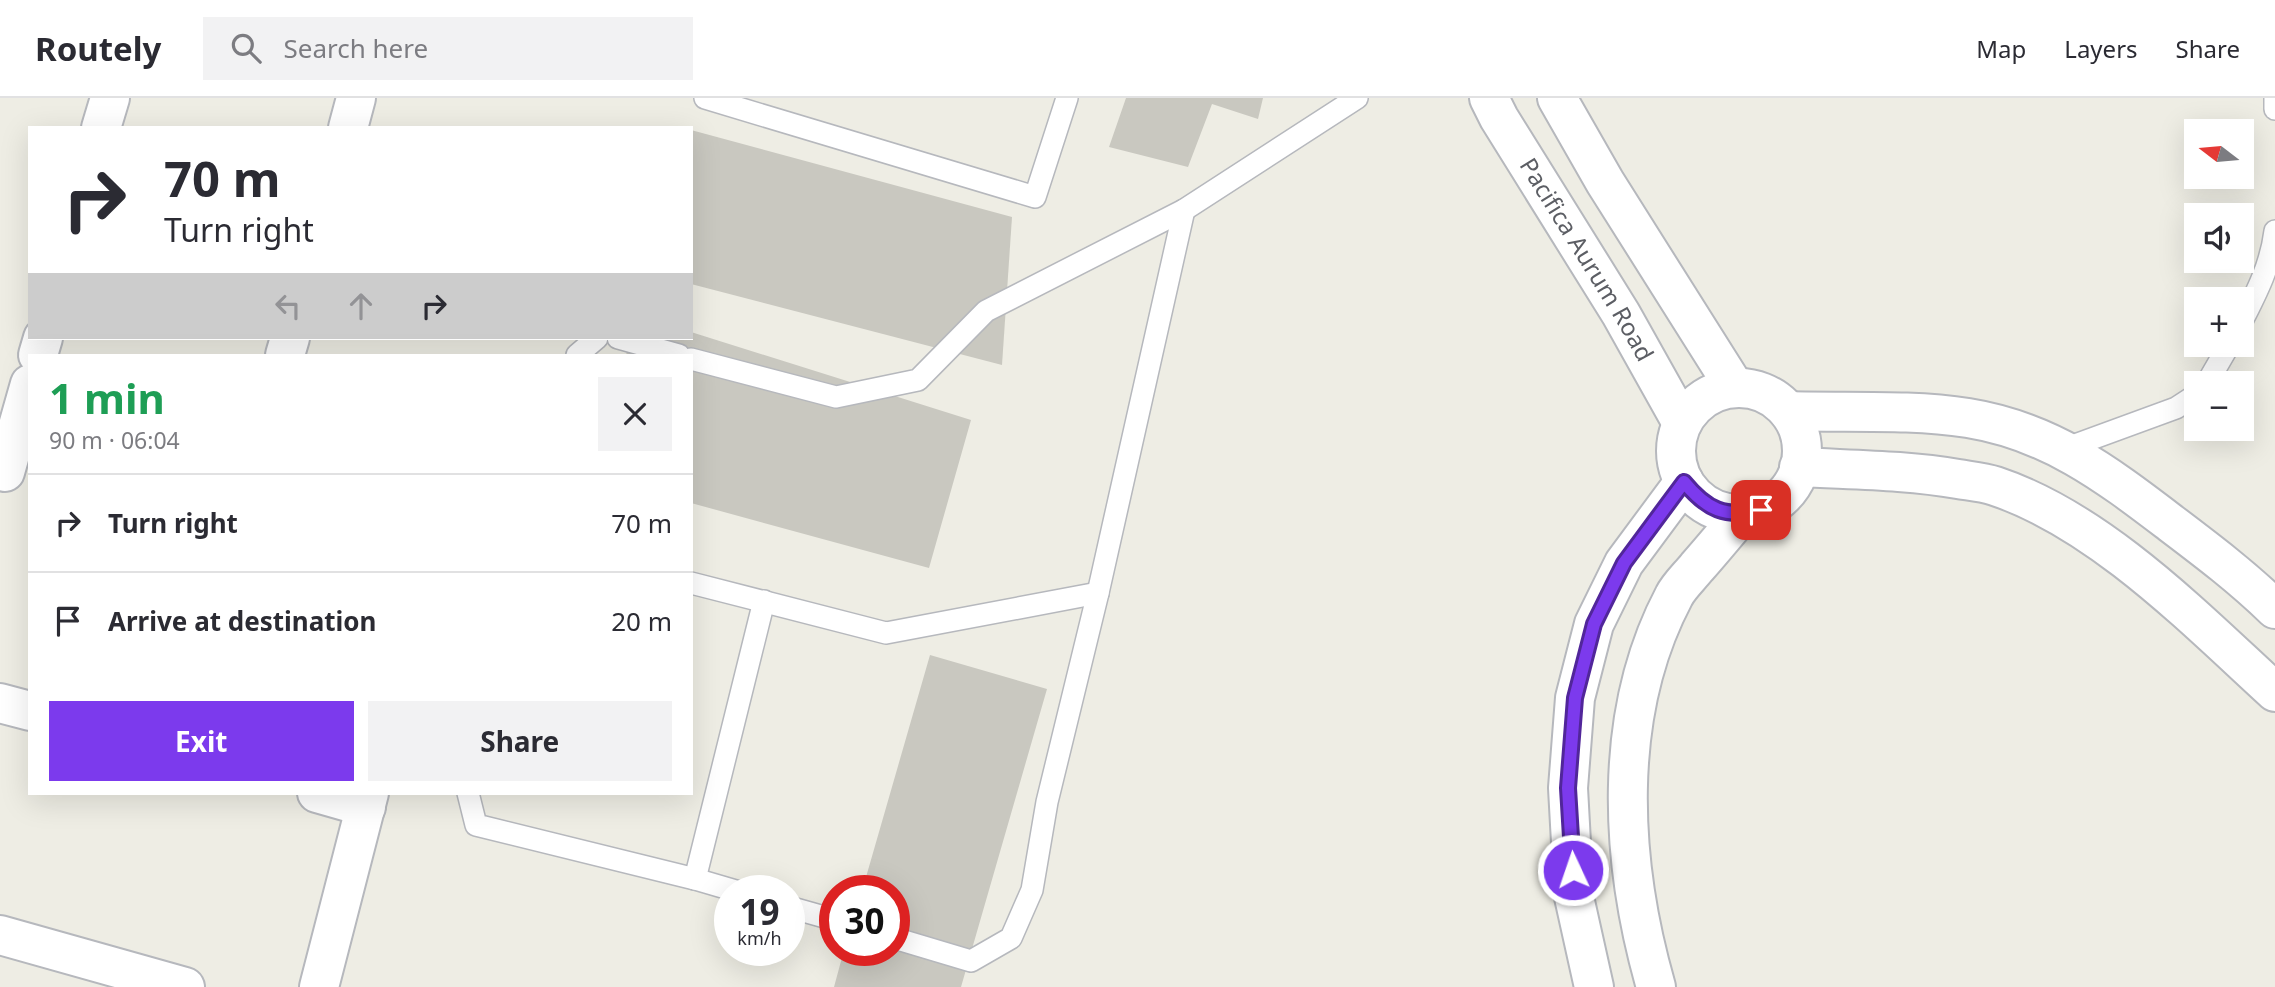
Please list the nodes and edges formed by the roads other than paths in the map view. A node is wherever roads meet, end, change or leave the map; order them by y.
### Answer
1 (110, 98) edge
2 (356, 98) edge
3 (705, 98) edge
4 (1067, 98) edge
5 (1357, 98) edge
6 (1489, 98) edge
7 (1557, 98) edge
8 (2275, 98) edge
9 (2275, 109) edge
10 (103, 126) edge
11 (349, 126) edge
12 (1184, 210) junction
13 (2275, 231) edge
14 (2254, 298) edge
15 (595, 340) edge
16 (625, 340) edge
17 (578, 354) edge
18 (675, 354) edge
19 (693, 360) edge
20 (1735, 388) junction
21 (28, 394) edge
22 (2184, 403) edge
23 (1788, 411) junction
24 (1682, 423) junction
25 (2064, 449) junction
26 (1799, 467) junction
27 (12, 474) edge
28 (1684, 482) junction
29 (1742, 514) junction
30 (693, 583) edge
31 (1098, 593) junction
32 (764, 601) junction
33 (2275, 608) edge
34 (2275, 692) edge
35 (0, 703) edge
36 (28, 710) edge
37 (331, 795) edge
38 (468, 795) edge
39 (367, 800) edge
40 (695, 879) junction
41 (714, 885) edge
42 (0, 935) edge
43 (910, 943) edge
44 (186, 987) edge
45 (319, 987) edge
46 (1594, 987) edge
47 (1656, 987) edge

1 - 10 street
2 - 11 street
3 - 4 lane
5 - 12 lane
6 - 24 street, Pacifica Aurum Road
7 - 20 street
8 - 9 lane
12 - 19 lane
12 - 31 lane
13 - 14 lane
15 - 17 lane
16 - 18 lane
20 - 23 street
20 - 24 street
21 - 27 street
22 - 25 lane
23 - 25 street
23 - 26 street
24 - 28 street
25 - 33 street
26 - 29 street
26 - 34 street
28 - 29 street
28 - 46 street
29 - 47 street
30 - 32 lane
31 - 32 lane
31 - 43 lane
32 - 40 lane
35 - 36 street
37 - 39 street
38 - 40 lane
39 - 45 street
40 - 41 lane
42 - 44 street

